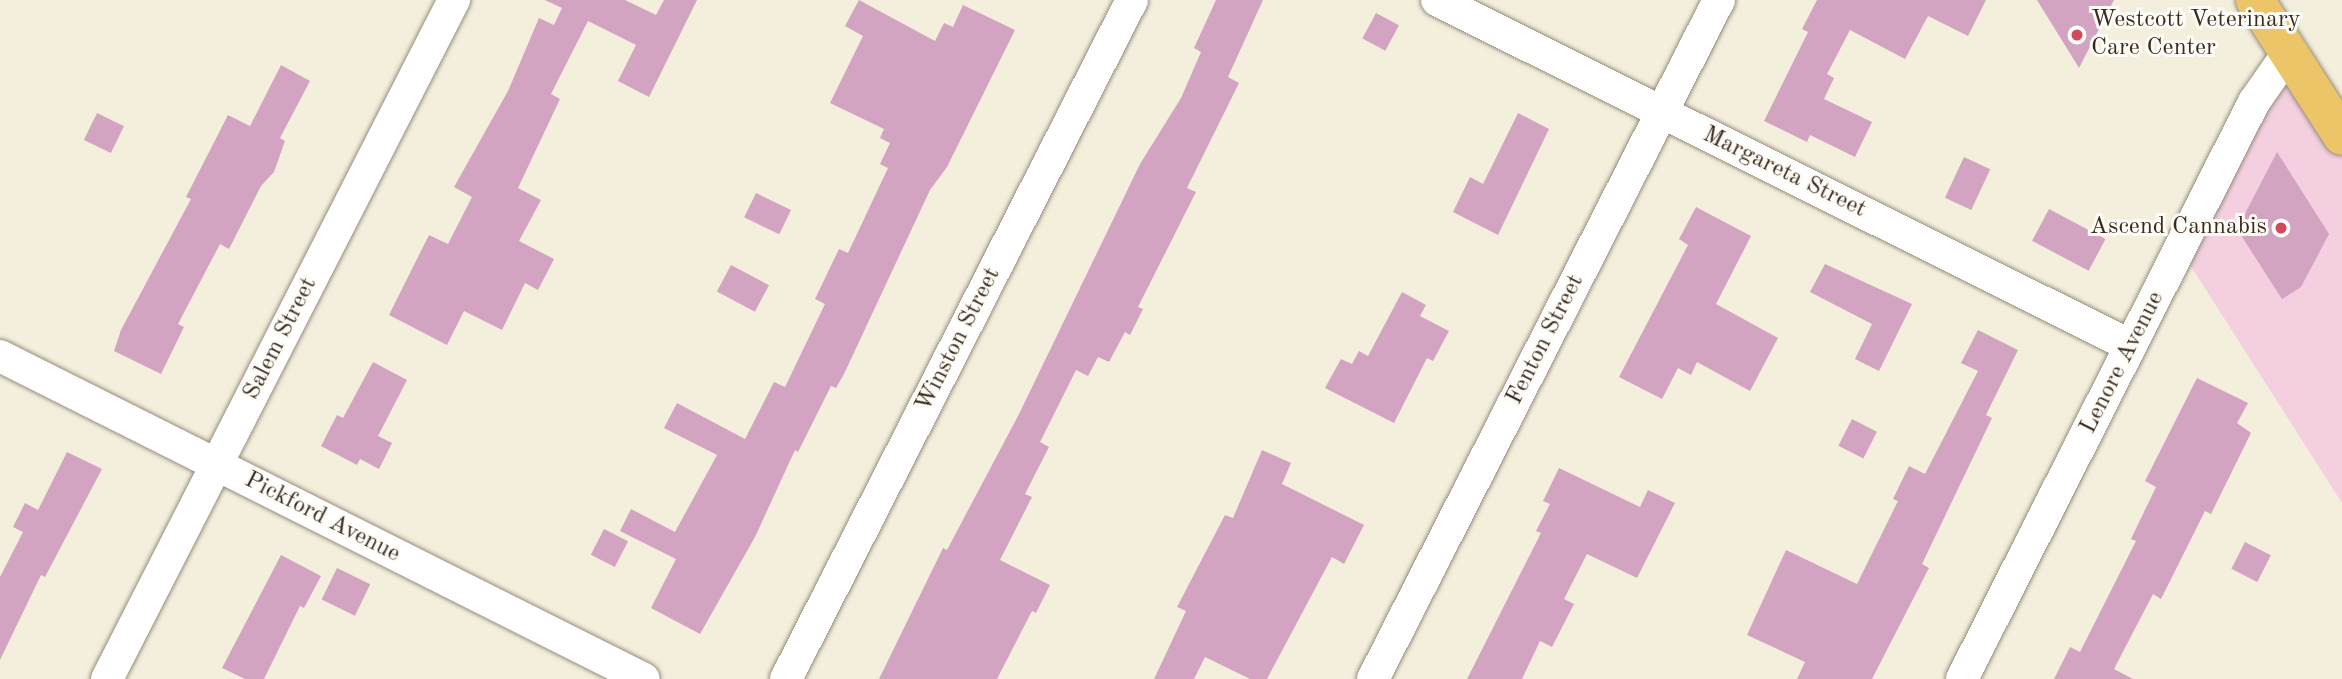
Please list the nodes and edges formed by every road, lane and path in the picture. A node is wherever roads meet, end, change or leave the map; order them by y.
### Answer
1 (454, 0) edge
2 (1132, 0) edge
3 (1437, 0) edge
4 (1719, 0) edge
5 (2255, 0) edge
6 (2289, 52) junction
7 (1662, 113) junction
8 (2342, 136) edge
9 (2132, 346) junction
10 (0, 356) edge
11 (217, 465) junction
12 (107, 679) edge
13 (644, 679) edge
14 (786, 679) edge
15 (1373, 679) edge
16 (1962, 679) edge

1 - 11 street, Salem Street
2 - 14 street, Winston Street
3 - 7 street, Margareta Street
4 - 7 street, Fenton Street
5 - 6 main road
6 - 8 main road
6 - 9 street, Lenore Avenue
7 - 9 street, Margareta Street
7 - 15 street, Fenton Street
9 - 16 street, Lenore Avenue
10 - 11 street, Pickford Avenue
11 - 12 street, Salem Street
11 - 13 street, Pickford Avenue

